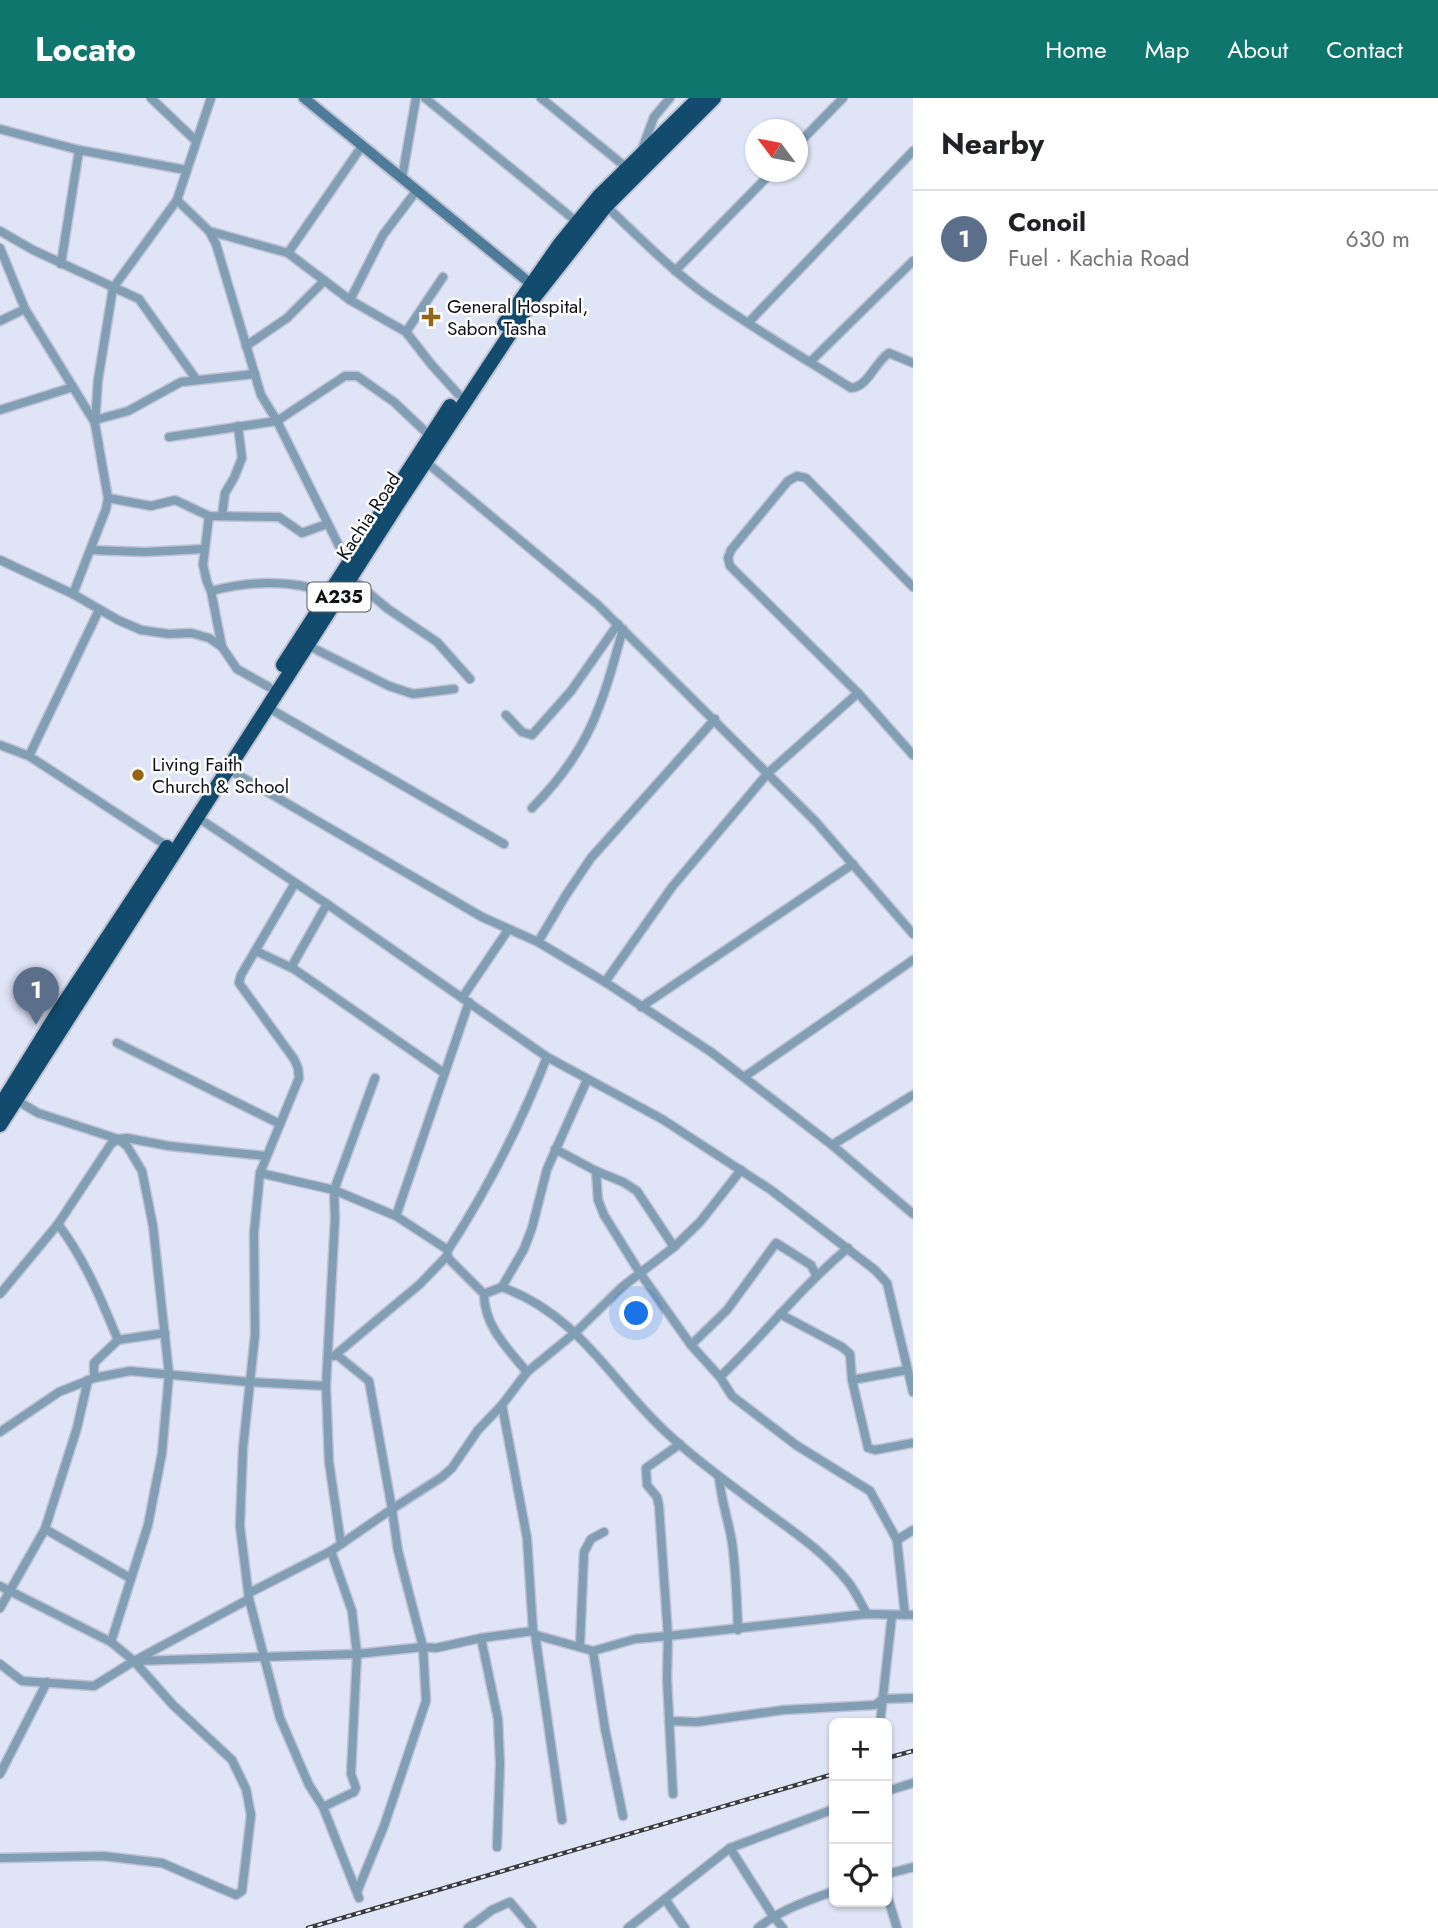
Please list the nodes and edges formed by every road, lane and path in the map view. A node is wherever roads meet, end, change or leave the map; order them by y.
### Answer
1 (151, 98) edge
2 (211, 98) edge
3 (304, 98) edge
4 (416, 98) edge
5 (425, 98) edge
6 (541, 98) edge
7 (655, 98) edge
8 (670, 98) edge
9 (699, 98) edge
10 (714, 98) edge
11 (843, 98) edge
12 (663, 105) junction
13 (0, 129) edge
14 (808, 134) edge
15 (195, 141) junction
16 (362, 146) junction
17 (659, 146) junction
18 (79, 150) junction
19 (913, 151) edge
20 (640, 155) junction
21 (627, 168) junction
22 (186, 170) junction
23 (402, 178) junction
24 (762, 182) edge
25 (417, 190) junction
26 (177, 200) junction
27 (606, 206) junction
28 (577, 222) junction
29 (0, 231) edge
30 (209, 231) junction
31 (0, 248) edge
32 (288, 253) junction
33 (913, 261) edge
34 (61, 264) junction
35 (675, 271) junction
36 (443, 277) dead end
37 (324, 281) junction
38 (531, 284) junction
39 (113, 288) junction
40 (350, 300) junction
41 (25, 309) junction
42 (0, 321) edge
43 (748, 323) junction
44 (406, 332) junction
45 (246, 345) junction
46 (810, 362) junction
47 (913, 363) edge
48 (255, 374) junction
49 (196, 379) junction
50 (73, 387) junction
51 (458, 394) junction
52 (0, 410) edge
53 (277, 421) junction
54 (95, 422) junction
55 (238, 426) junction
56 (430, 436) junction
57 (169, 437) dead end
58 (426, 462) junction
59 (108, 498) junction
60 (209, 516) junction
61 (222, 516) junction
62 (327, 524) junction
63 (204, 549) junction
64 (91, 550) junction
65 (0, 560) edge
66 (349, 571) junction
67 (913, 587) edge
68 (211, 591) junction
69 (328, 593) junction
70 (73, 594) junction
71 (99, 610) junction
72 (621, 627) junction
73 (307, 645) junction
74 (222, 647) junction
75 (470, 679) dead end
76 (269, 687) junction
77 (454, 689) dead end
78 (858, 693) junction
79 (267, 707) junction
80 (506, 715) dead end
81 (715, 719) junction
82 (0, 745) edge
83 (913, 755) edge
84 (29, 756) junction
85 (228, 769) junction
86 (768, 773) junction
87 (532, 808) dead end
88 (197, 817) junction
89 (505, 844) dead end
90 (167, 846) junction
91 (853, 864) junction
92 (295, 883) junction
93 (327, 904) junction
94 (508, 930) junction
95 (913, 934) edge
96 (538, 942) junction
97 (256, 951) junction
98 (913, 960) edge
99 (294, 969) junction
100 (604, 982) junction
101 (466, 1000) junction
102 (641, 1007) junction
103 (117, 1044) dead end
104 (547, 1057) junction
105 (444, 1073) junction
106 (744, 1077) junction
107 (24, 1078) junction
108 (375, 1078) dead end
109 (587, 1080) junction
110 (913, 1095) edge
111 (6, 1098) edge
112 (280, 1124) junction
113 (0, 1125) edge
114 (118, 1139) junction
115 (832, 1145) junction
116 (555, 1149) junction
117 (266, 1156) junction
118 (741, 1170) junction
119 (596, 1171) junction
120 (260, 1173) junction
121 (334, 1190) junction
122 (913, 1214) edge
123 (396, 1216) junction
124 (58, 1224) junction
125 (674, 1247) junction
126 (848, 1248) junction
127 (447, 1253) junction
128 (640, 1273) junction
129 (816, 1275) junction
130 (502, 1287) junction
131 (0, 1294) edge
132 (484, 1294) junction
133 (780, 1314) junction
134 (576, 1332) junction
135 (165, 1333) junction
136 (118, 1340) junction
137 (691, 1345) junction
138 (333, 1356) junction
139 (907, 1370) junction
140 (527, 1372) junction
141 (169, 1374) junction
142 (720, 1377) junction
143 (91, 1379) junction
144 (852, 1380) junction
145 (249, 1382) junction
146 (326, 1385) junction
147 (913, 1392) edge
148 (502, 1405) junction
149 (0, 1420) edge
150 (2, 1430) edge
151 (913, 1443) edge
152 (680, 1444) junction
153 (719, 1477) junction
154 (392, 1509) junction
155 (45, 1529) junction
156 (913, 1530) edge
157 (604, 1532) dead end
158 (897, 1540) junction
159 (341, 1544) junction
160 (331, 1551) junction
161 (130, 1578) junction
162 (0, 1586) edge
163 (9, 1591) junction
164 (249, 1596) junction
165 (0, 1608) edge
166 (867, 1614) junction
167 (892, 1615) junction
168 (909, 1615) edge
169 (738, 1630) junction
170 (535, 1633) junction
171 (668, 1636) junction
172 (481, 1638) junction
173 (111, 1642) junction
174 (580, 1646) junction
175 (424, 1647) junction
176 (593, 1651) junction
177 (357, 1654) junction
178 (262, 1655) junction
179 (134, 1661) junction
180 (0, 1664) edge
181 (47, 1682) junction
182 (913, 1698) edge
183 (883, 1699) junction
184 (881, 1718) edge
185 (669, 1721) junction
186 (0, 1774) edge
187 (913, 1783) edge
188 (892, 1789) edge
189 (673, 1794) dead end
190 (323, 1807) junction
191 (829, 1811) edge
192 (624, 1816) dead end
193 (562, 1820) dead end
194 (496, 1847) dead end
195 (730, 1848) junction
196 (0, 1858) edge
197 (913, 1867) edge
198 (892, 1873) edge
199 (829, 1893) edge
200 (665, 1899) junction
201 (891, 1907) edge
202 (774, 1916) junction
203 (468, 1928) edge
204 (532, 1928) edge
205 (628, 1928) edge
206 (685, 1928) edge
207 (758, 1928) edge
208 (783, 1928) edge
209 (897, 1928) edge

1 - 15 street
2 - 15 street
3 - 16 street
4 - 23 street
5 - 28 street
6 - 21 street
7 - 12 street
8 - 12 street
9 - 17 highway, Kachia Road / A235
10 - 17 highway, Kachia Road / A235
11 - 14 street
12 - 20 street
13 - 18 street
15 - 22 street
16 - 23 street
16 - 32 street
17 - 20 highway, Kachia Road / A235
17 - 27 highway, Kachia Road / A235
18 - 22 street
18 - 34 street
19 - 43 street
20 - 21 highway, Kachia Road / A235
21 - 28 highway, Kachia Road / A235
22 - 26 street
23 - 25 street
24 - 35 street
25 - 38 street
25 - 40 street
26 - 30 street
26 - 39 street
27 - 35 street
27 - 58 highway, Kachia Road / A235
28 - 38 highway, Kachia Road / A235
29 - 34 street
30 - 32 street
30 - 45 street
31 - 41 street
32 - 37 street
33 - 46 street
34 - 39 street
35 - 43 street
36 - 44 street
37 - 40 street
37 - 45 street
38 - 51 highway, Kachia Road / A235
39 - 49 street
39 - 54 street
40 - 44 street
41 - 42 street
41 - 50 street
43 - 46 street
44 - 51 street
45 - 48 street
46 - 47 street
48 - 49 street
48 - 53 street
49 - 54 street
50 - 52 street
50 - 54 street
51 - 56 highway, Kachia Road / A235
53 - 55 street
53 - 56 street
53 - 62 street
54 - 59 street
55 - 57 street
55 - 61 street
56 - 66 highway, Kachia Road / A235
58 - 66 highway, Kachia Road / A235
58 - 72 street
59 - 60 street
59 - 64 street
60 - 61 street
60 - 63 street
61 - 62 street
62 - 66 street
63 - 64 street
63 - 68 street
64 - 70 street
65 - 70 street
66 - 69 highway, Kachia Road / A235
66 - 73 highway, Kachia Road / A235
66 - 75 street
67 - 78 street
68 - 69 street
68 - 74 street
69 - 76 highway, Kachia Road / A235
70 - 71 street
71 - 74 street
71 - 84 street
72 - 80 street
72 - 81 street
72 - 87 street
73 - 77 street
73 - 79 highway, Kachia Road / A235
74 - 76 street
76 - 90 highway, Kachia Road / A235
78 - 83 street
78 - 86 street
79 - 85 highway, Kachia Road / A235
79 - 89 street
81 - 86 street
81 - 96 street
82 - 84 street
84 - 90 street
85 - 88 highway, Kachia Road / A235
85 - 94 street
86 - 91 street
86 - 100 street
88 - 92 street
88 - 107 highway, Kachia Road / A235
90 - 107 highway, Kachia Road / A235
91 - 95 street
91 - 102 street
92 - 93 street
92 - 97 street
93 - 99 street
93 - 101 street
94 - 96 street
94 - 101 street
96 - 100 street
97 - 99 street
97 - 112 street
98 - 106 street
99 - 105 street
100 - 102 street
101 - 104 street
101 - 105 street
102 - 106 street
103 - 112 street
104 - 109 street
104 - 127 street
105 - 123 street
106 - 115 street
107 - 111 highway, Kachia Road / A235
108 - 121 street
109 - 116 street
109 - 118 street
110 - 115 street
111 - 113 highway, Kachia Road / A235
111 - 114 street
112 - 117 street
114 - 117 street
114 - 124 street
114 - 135 street
115 - 122 street
116 - 119 street
116 - 130 street
117 - 120 street
118 - 125 street
118 - 126 street
119 - 125 street
119 - 128 street
120 - 121 street
120 - 145 street
121 - 123 street
121 - 138 street
123 - 127 street
124 - 131 street
124 - 136 street
125 - 128 street
126 - 129 street
126 - 139 street
127 - 132 street
127 - 138 street
128 - 134 street
128 - 137 street
129 - 133 street
129 - 137 street
130 - 132 street
130 - 134 street
132 - 140 street
133 - 142 street
133 - 144 street
134 - 140 street
134 - 152 street
135 - 136 street
135 - 141 street
136 - 143 street
137 - 142 street
138 - 146 street
138 - 154 street
139 - 144 street
139 - 147 street
140 - 148 street
141 - 143 street
141 - 145 street
141 - 161 street
142 - 158 street
143 - 150 street
143 - 155 street
144 - 151 street
145 - 146 street
145 - 164 street
146 - 159 street
148 - 154 street
148 - 170 street
149 - 150 street
152 - 153 street
152 - 171 street
153 - 166 street
153 - 169 street
154 - 159 street
154 - 175 street
155 - 161 street
155 - 163 street
156 - 158 street
157 - 174 street
158 - 168 street
159 - 160 street
160 - 164 street
160 - 177 street
161 - 173 street
162 - 163 street
163 - 165 street
163 - 173 street
164 - 178 street
164 - 179 street
166 - 167 street
166 - 169 street
167 - 168 street
167 - 183 street
169 - 171 street
170 - 172 street
170 - 174 street
170 - 193 street
171 - 176 street
171 - 185 street
172 - 175 street
172 - 194 street
173 - 179 street
174 - 176 street
175 - 177 street
175 - 190 street
176 - 192 street
177 - 178 street
177 - 190 street
178 - 179 street
178 - 190 street
179 - 181 street
179 - 196 street
180 - 181 street
181 - 186 street
182 - 183 street
183 - 184 street
183 - 185 street
185 - 189 street
187 - 188 street
191 - 195 street
195 - 200 street
195 - 202 street
197 - 198 street
199 - 202 street
200 - 205 street
200 - 206 street
201 - 209 street
202 - 207 street
202 - 208 street
203 - 204 street

